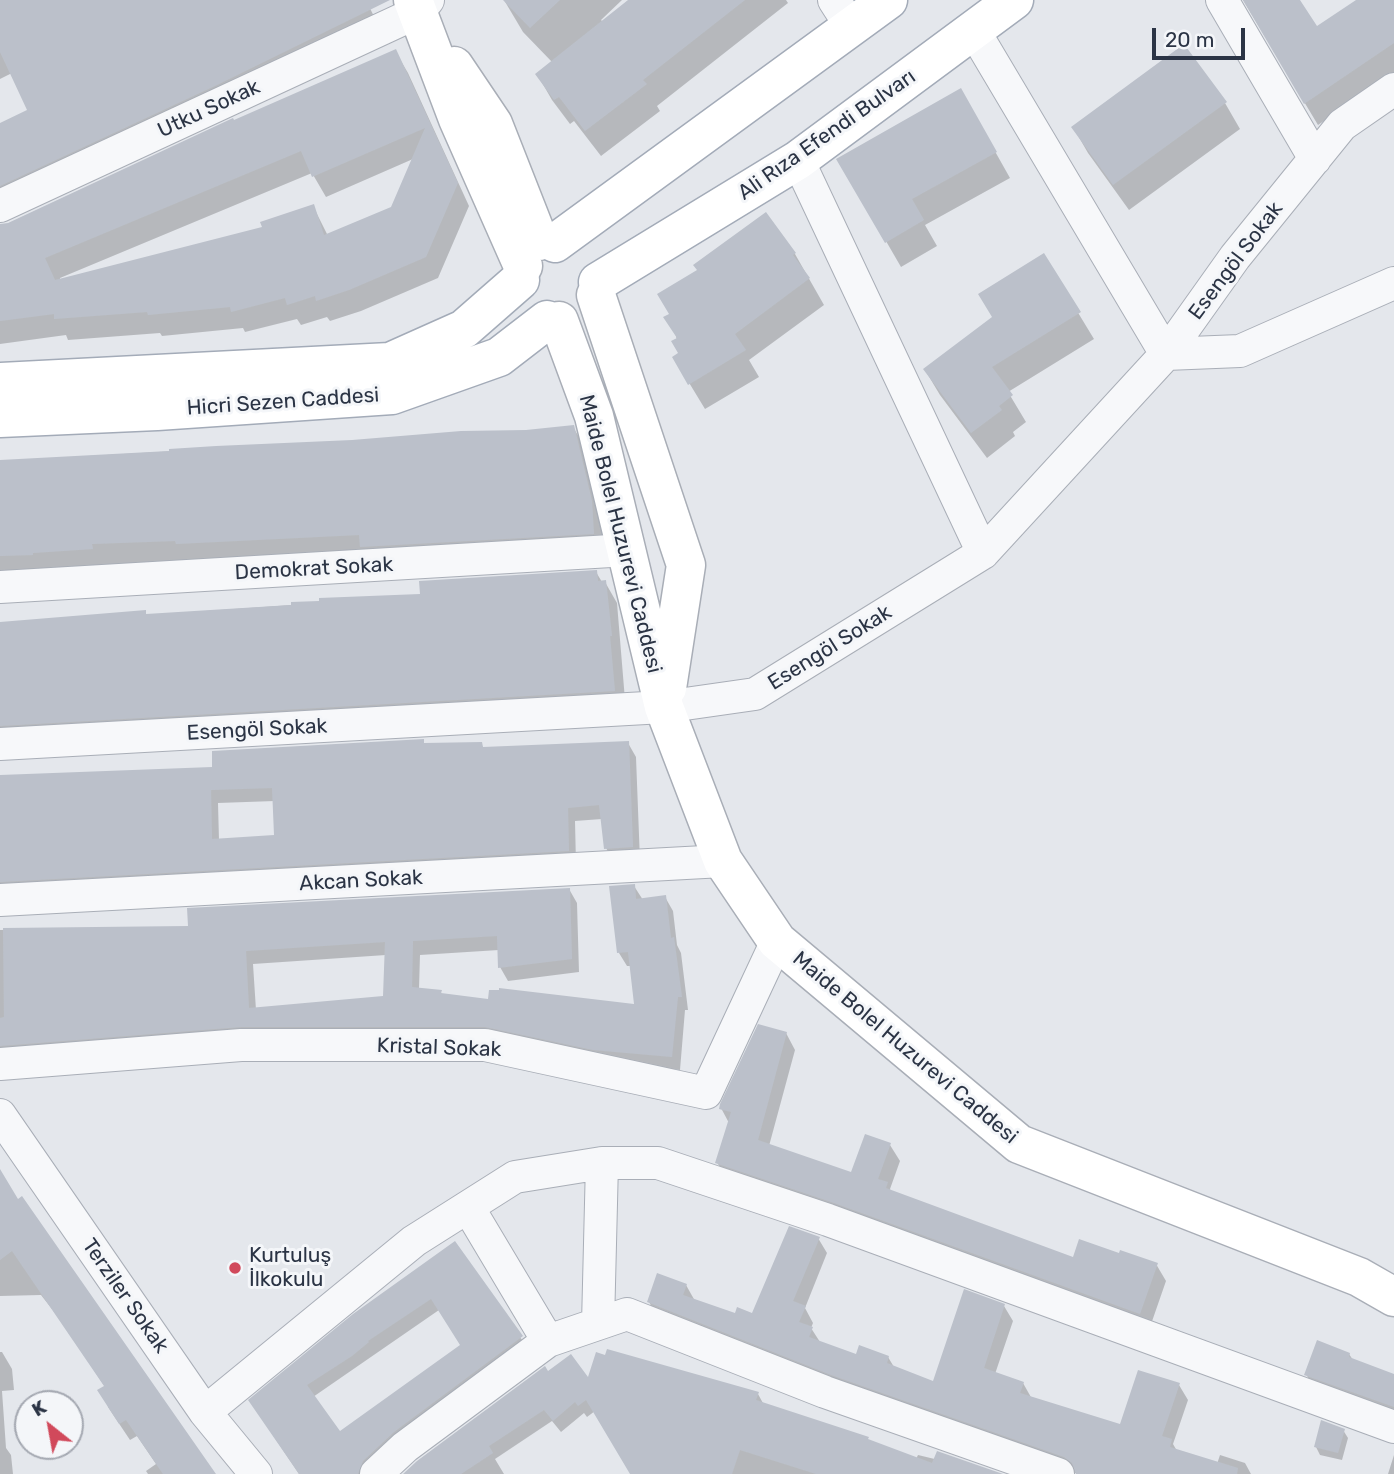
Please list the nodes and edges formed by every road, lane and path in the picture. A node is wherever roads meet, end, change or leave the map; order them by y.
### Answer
1 (888, 0) edge
2 (1014, 0) edge
3 (1222, 0) edge
4 (420, 4) edge
5 (843, 14) edge
6 (974, 31) junction
7 (1394, 89) edge
8 (1315, 159) junction
9 (797, 160) junction
10 (0, 206) edge
11 (535, 259) junction
12 (1394, 282) edge
13 (597, 288) junction
14 (553, 320) junction
15 (1166, 354) junction
16 (0, 382) edge
17 (0, 418) edge
18 (628, 550) junction
19 (983, 553) junction
20 (0, 587) edge
21 (664, 707) junction
22 (0, 744) edge
23 (723, 861) junction
24 (0, 900) edge
25 (778, 941) junction
26 (0, 1064) edge
27 (0, 1115) edge
28 (602, 1163) junction
29 (468, 1207) junction
30 (1394, 1297) edge
31 (598, 1324) junction
32 (548, 1341) junction
33 (205, 1412) junction
34 (1394, 1427) edge
35 (256, 1474) edge
36 (376, 1474) edge
37 (1058, 1474) edge

1 - 5 main road
2 - 6 main road, Ali Rıza Efendi Bulvarı
3 - 8 street
4 - 10 street, Utku Sokak
4 - 11 main road
5 - 11 main road
6 - 9 main road, Ali Rıza Efendi Bulvarı
6 - 15 street
7 - 8 street, Esengöl Sokak
8 - 15 street, Esengöl Sokak
9 - 13 main road, Ali Rıza Efendi Bulvarı
9 - 19 street
11 - 13 main road
11 - 14 main road
11 - 16 main road
12 - 15 street
13 - 14 main road
13 - 21 main road, Maide Bolel Huzurevi Caddesi
14 - 17 main road, Hicri Sezen Caddesi
14 - 18 main road, Maide Bolel Huzurevi Caddesi
15 - 19 street, Esengöl Sokak
18 - 20 street, Demokrat Sokak
18 - 21 main road, Maide Bolel Huzurevi Caddesi
19 - 21 street, Esengöl Sokak
21 - 22 street, Esengöl Sokak
21 - 23 main road, Maide Bolel Huzurevi Caddesi
23 - 24 street, Akcan Sokak
23 - 25 main road, Maide Bolel Huzurevi Caddesi
25 - 26 street, Kristal Sokak
25 - 30 main road, Maide Bolel Huzurevi Caddesi
27 - 33 street, Terziler Sokak
28 - 29 street
28 - 31 street
28 - 34 street
29 - 32 street
29 - 33 street
31 - 32 street
31 - 37 street
32 - 36 street
33 - 35 street, Terziler Sokak

